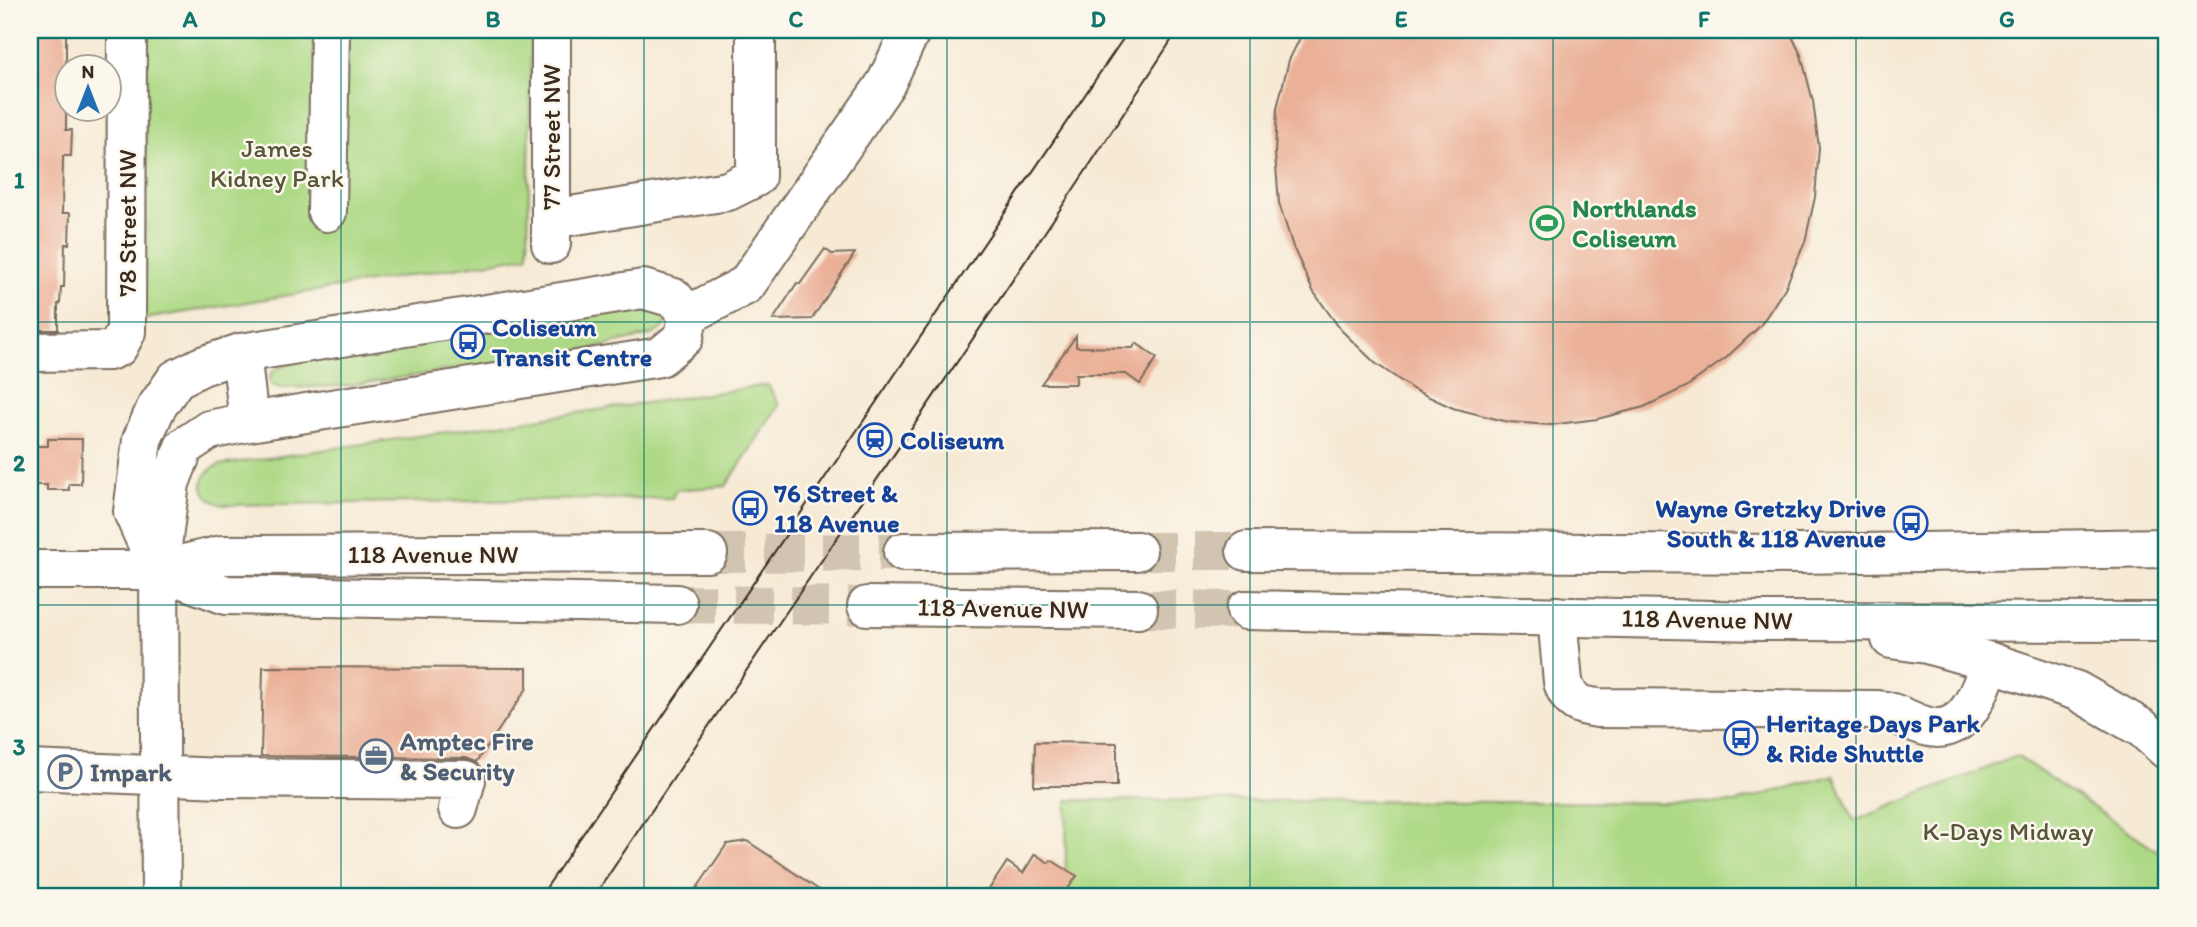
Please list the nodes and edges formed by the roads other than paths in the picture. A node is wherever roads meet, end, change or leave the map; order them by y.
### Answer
1 (127, 30) edge
2 (330, 30) edge
3 (551, 30) edge
4 (756, 30) edge
5 (911, 30) edge
6 (327, 212) dead end
7 (688, 315) junction
8 (30, 352) edge
9 (241, 353) junction
10 (249, 422) junction
11 (2167, 548) edge
12 (1137, 551) tunnel mouth
13 (1246, 551) tunnel mouth
14 (903, 552) tunnel mouth
15 (708, 553) tunnel mouth
16 (159, 569) junction
17 (30, 570) edge
18 (677, 604) tunnel mouth
19 (867, 606) tunnel mouth
20 (1138, 609) tunnel mouth
21 (1246, 610) tunnel mouth
22 (1557, 617) junction
23 (1761, 621) junction
24 (2167, 622) edge
25 (1990, 662) junction
26 (2167, 750) edge
27 (30, 770) edge
28 (161, 776) junction
29 (458, 809) dead end
30 (161, 897) edge

1 - 8 main road, 78 Street NW
2 - 6 main road
3 - 4 main road, 77 Street NW
5 - 7 main road
7 - 9 main road
7 - 10 main road
9 - 10 main road
9 - 16 main road
10 - 16 main road
11 - 13 main road
12 - 14 main road, 118 Avenue NW
15 - 16 main road, 118 Avenue NW
16 - 17 main road, 118 Avenue NW
16 - 18 main road, 118 Avenue NW
16 - 28 main road
19 - 20 main road, 118 Avenue NW
21 - 22 main road, 118 Avenue NW
22 - 23 main road, 118 Avenue NW
22 - 25 main road
23 - 24 main road, 118 Avenue NW
23 - 25 main road
25 - 26 main road
27 - 28 main road
28 - 29 main road
28 - 30 main road

